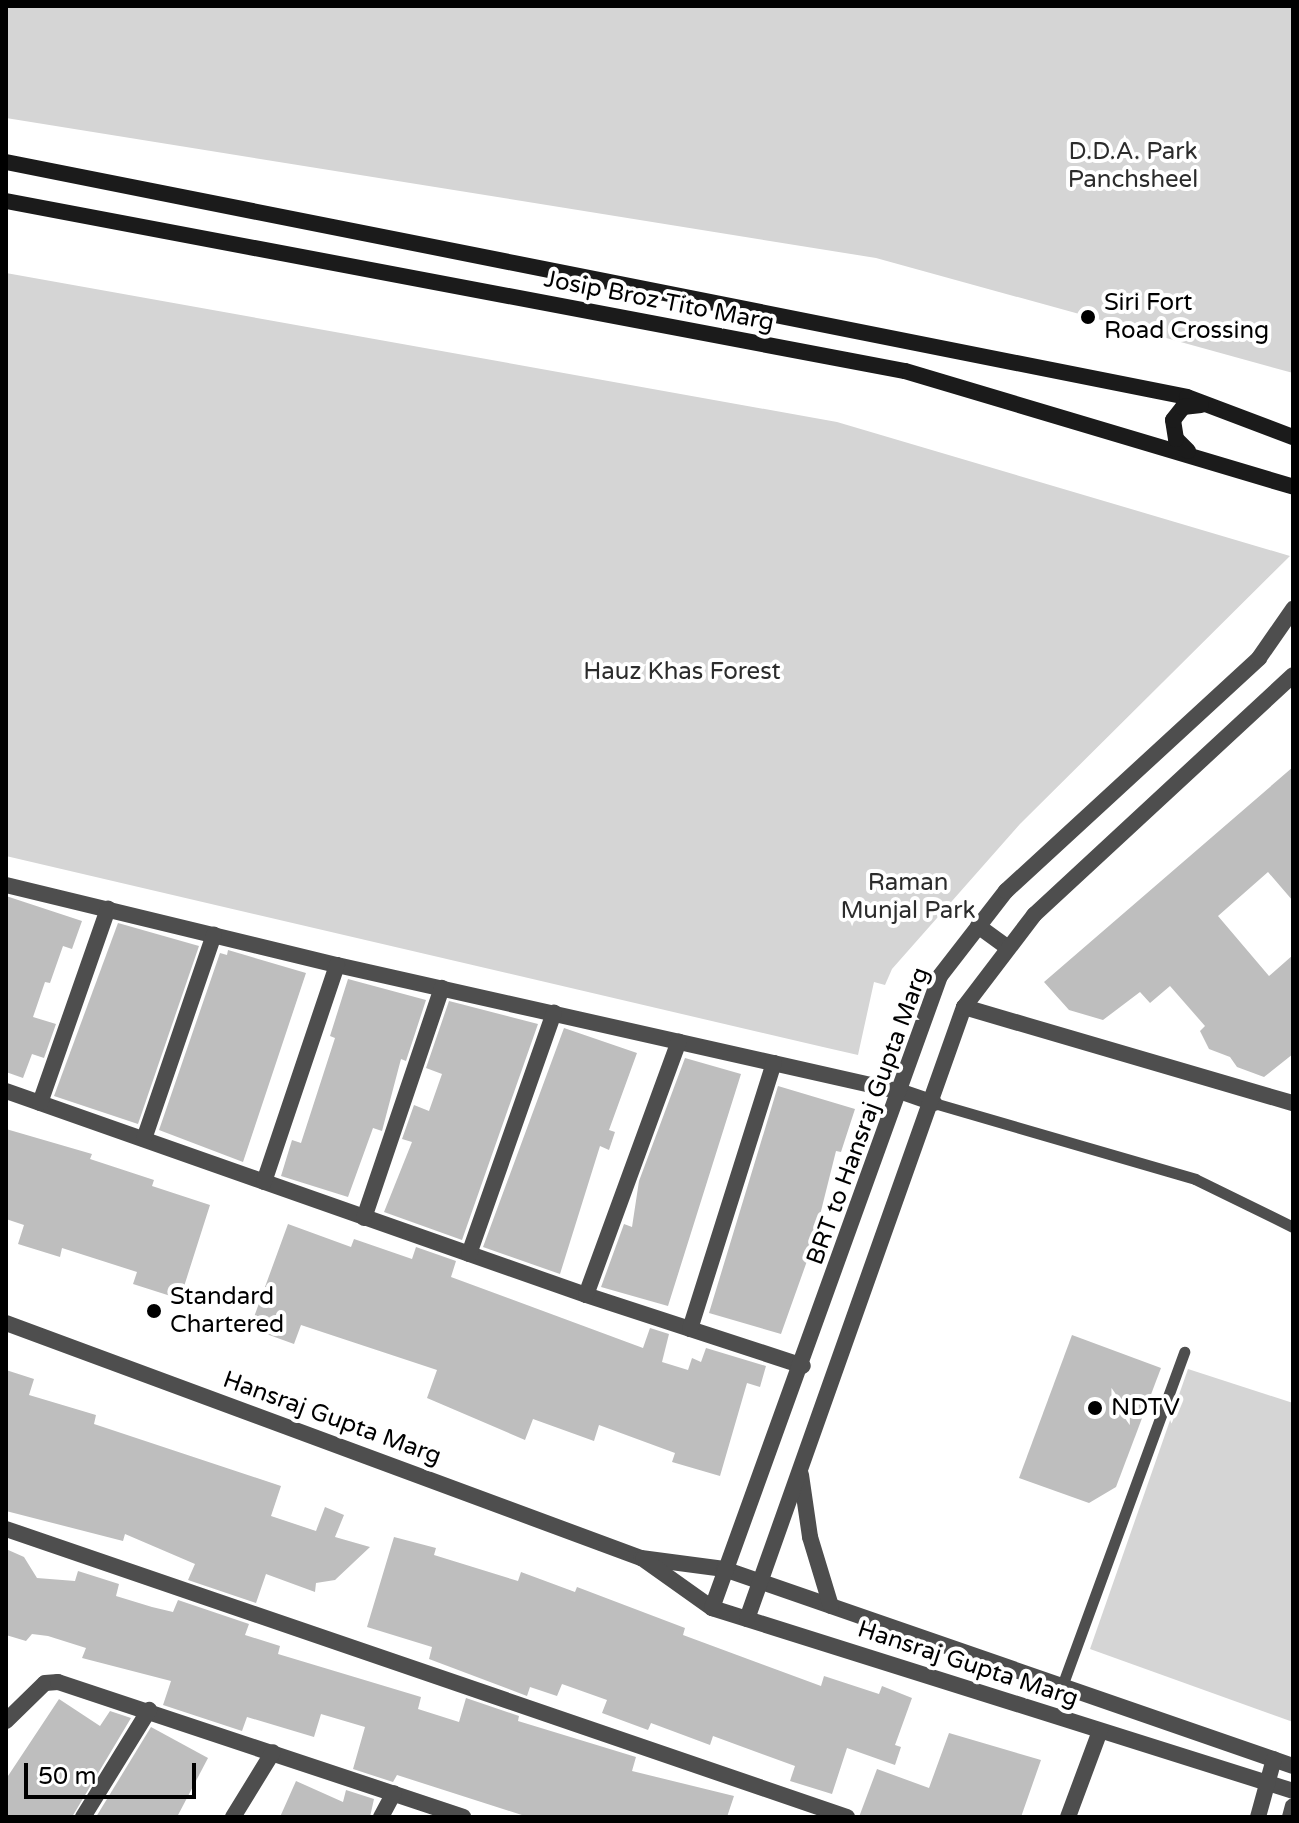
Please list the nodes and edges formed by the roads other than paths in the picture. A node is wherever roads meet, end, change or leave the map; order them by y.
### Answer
1 (6, 162) edge
2 (6, 201) edge
3 (1211, 406) junction
4 (1293, 437) edge
5 (1193, 454) junction
6 (1293, 487) edge
7 (1293, 609) edge
8 (1293, 675) edge
9 (6, 885) edge
10 (108, 909) junction
11 (978, 926) junction
12 (214, 935) junction
13 (1008, 948) junction
14 (337, 965) junction
15 (442, 988) junction
16 (964, 1007) junction
17 (554, 1013) junction
18 (679, 1041) junction
19 (774, 1063) junction
20 (6, 1091) edge
21 (902, 1092) junction
22 (40, 1103) junction
23 (934, 1103) junction
24 (1293, 1103) edge
25 (144, 1139) junction
26 (264, 1182) junction
27 (364, 1218) junction
28 (1293, 1227) edge
29 (469, 1254) junction
30 (586, 1295) junction
31 (6, 1323) edge
32 (690, 1329) junction
33 (1184, 1352) dead end
34 (803, 1366) junction
35 (801, 1469) junction
36 (6, 1529) edge
37 (641, 1558) junction
38 (724, 1569) junction
39 (760, 1581) junction
40 (831, 1606) junction
41 (712, 1608) junction
42 (747, 1619) junction
43 (1062, 1686) junction
44 (149, 1710) junction
45 (6, 1721) edge
46 (1100, 1731) junction
47 (273, 1752) junction
48 (1274, 1759) junction
49 (1293, 1766) edge
50 (1267, 1784) junction
51 (1293, 1791) edge
52 (394, 1793) junction
53 (1293, 1806) edge
54 (83, 1817) edge
55 (233, 1817) edge
56 (381, 1817) edge
57 (463, 1817) edge
58 (847, 1817) edge
59 (1068, 1817) edge
60 (1258, 1817) edge
61 (1290, 1817) edge

1 - 3 main road, Josip Broz Tito Marg
2 - 5 main road, Josip Broz Tito Marg
3 - 4 main road, Josip Broz Tito Marg
3 - 5 main road
5 - 6 main road, Josip Broz Tito Marg
7 - 11 street, BRT to Hansraj Gupta Marg
8 - 13 street
9 - 10 street
10 - 12 street
10 - 22 street
11 - 13 street
11 - 21 street, BRT to Hansraj Gupta Marg
12 - 14 street
12 - 25 street
13 - 16 street
14 - 15 street
14 - 26 street
15 - 17 street
15 - 27 street
16 - 23 street
16 - 24 street
17 - 18 street
17 - 29 street
18 - 19 street
18 - 30 street
19 - 21 street
19 - 32 street
20 - 22 street
21 - 23 street
21 - 34 street, BRT to Hansraj Gupta Marg
22 - 25 street
23 - 28 lane
23 - 35 street
25 - 26 street
26 - 27 street
27 - 29 street
29 - 30 street
30 - 32 street
31 - 37 street, Hansraj Gupta Marg
32 - 34 street
33 - 43 lane
34 - 38 street, BRT to Hansraj Gupta Marg
35 - 39 street
35 - 40 street
36 - 58 street
37 - 38 street, Hansraj Gupta Marg
37 - 41 street, Hansraj Gupta Marg
38 - 39 street, Hansraj Gupta Marg
38 - 41 street, BRT to Hansraj Gupta Marg
39 - 40 street, Hansraj Gupta Marg
39 - 42 street
40 - 43 street, Hansraj Gupta Marg
41 - 42 street, Hansraj Gupta Marg
42 - 46 street, Hansraj Gupta Marg
43 - 48 street, Hansraj Gupta Marg
44 - 45 street
44 - 47 street
44 - 54 street
46 - 50 street, Hansraj Gupta Marg
46 - 59 street
47 - 52 street
47 - 55 street
48 - 49 street, Hansraj Gupta Marg
48 - 50 street
50 - 51 street, Hansraj Gupta Marg
50 - 60 street
52 - 56 street
52 - 57 street
53 - 61 street

